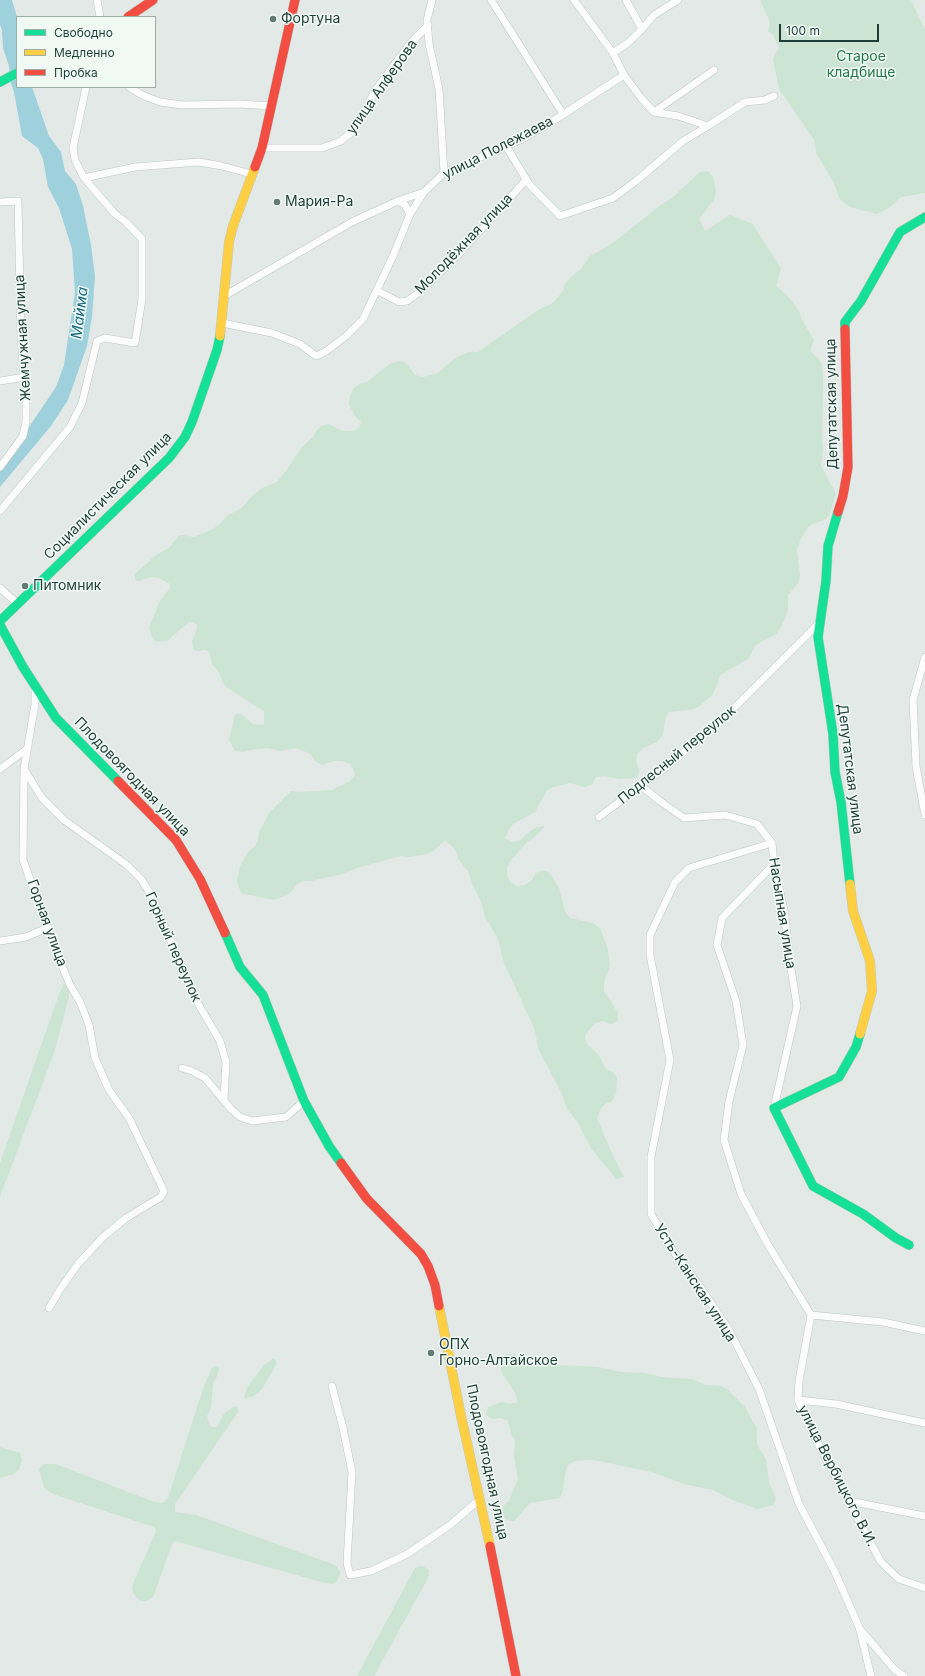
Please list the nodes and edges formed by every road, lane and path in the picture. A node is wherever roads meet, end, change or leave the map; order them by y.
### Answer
1 (97, 0) edge
2 (153, 0) edge
3 (295, 0) edge
4 (432, 0) edge
5 (491, 0) edge
6 (574, 0) edge
7 (626, 0) edge
8 (678, 0) edge
9 (100, 16) edge
10 (129, 16) edge
11 (428, 26) junction
12 (642, 29) junction
13 (613, 53) junction
14 (714, 70) dead end
15 (16, 74) edge
16 (624, 75) junction
17 (1, 81) edge
18 (86, 88) edge
19 (131, 88) edge
20 (774, 96) dead end
21 (272, 106) junction
22 (654, 112) junction
23 (563, 114) junction
24 (708, 126) junction
25 (506, 146) junction
26 (262, 148) junction
27 (444, 173) junction
28 (251, 174) junction
29 (84, 178) junction
30 (526, 180) junction
31 (424, 192) junction
32 (398, 201) junction
33 (0, 202) edge
34 (410, 214) junction
35 (925, 218) edge
36 (378, 291) junction
37 (224, 296) junction
38 (222, 323) junction
39 (25, 377) junction
40 (0, 380) edge
41 (0, 467) edge
42 (0, 511) edge
43 (0, 588) edge
44 (17, 603) junction
45 (0, 621) edge
46 (820, 622) junction
47 (0, 625) edge
48 (925, 657) edge
49 (34, 686) junction
50 (27, 749) junction
51 (0, 769) edge
52 (24, 769) junction
53 (640, 785) junction
54 (925, 815) edge
55 (599, 817) dead end
56 (772, 843) junction
57 (774, 864) junction
58 (47, 928) junction
59 (0, 941) edge
60 (182, 1068) dead end
61 (224, 1100) junction
62 (304, 1101) junction
63 (774, 1108) junction
64 (909, 1245) dead end
65 (49, 1308) dead end
66 (811, 1315) junction
67 (925, 1331) edge
68 (332, 1386) dead end
69 (798, 1400) junction
70 (925, 1423) edge
71 (480, 1499) junction
72 (849, 1500) junction
73 (925, 1516) edge
74 (925, 1588) edge
75 (859, 1627) junction
76 (516, 1676) edge
77 (871, 1676) edge
78 (904, 1676) edge

1 - 9 street
2 - 10 street
3 - 21 street, Социалистическая улица
4 - 11 street
5 - 23 street
6 - 13 street
7 - 12 street
8 - 12 street
11 - 26 street, улица Алферова
11 - 27 street
12 - 13 street
13 - 16 street
14 - 22 street
15 - 17 street
16 - 22 street
16 - 23 street, улица Полежаева
18 - 29 street
19 - 21 street
20 - 24 street
21 - 26 street, Социалистическая улица
22 - 24 street
23 - 25 street, улица Полежаева
24 - 30 street
25 - 27 street, улица Полежаева
25 - 30 street
26 - 28 street, Социалистическая улица
27 - 31 street, улица Полежаева
28 - 29 street
28 - 37 street, Социалистическая улица
29 - 42 street
30 - 36 street, Молодёжная улица
31 - 32 street, улица Полежаева
31 - 34 street
32 - 34 street
32 - 37 street, улица Полежаева
33 - 39 street, Жемчужная улица
34 - 36 street
35 - 46 street, Депутатская улица
36 - 38 street
37 - 38 street, Социалистическая улица
38 - 44 street, Социалистическая улица
39 - 40 street
39 - 41 street, Жемчужная улица
43 - 44 street
44 - 45 street, Социалистическая улица
46 - 53 street, Подлесный переулок
46 - 63 street, Депутатская улица
47 - 49 street, Плодовоягодная улица
48 - 54 street
49 - 50 street, Горная улица
49 - 62 street, Плодовоягодная улица
50 - 51 street
50 - 52 street, Горная улица
52 - 58 street, Горная улица
52 - 61 street, Горный переулок
53 - 55 street, Подлесный переулок
53 - 56 street, Насыпная улица
56 - 57 street, Насыпная улица
56 - 75 street, Усть-Канская улица
57 - 63 street, Насыпная улица
57 - 66 street
58 - 59 street
58 - 65 street, Горная улица
60 - 61 street
61 - 62 street
62 - 71 street, Плодовоягодная улица
63 - 64 street
66 - 67 street
66 - 69 street, улица Вербицкого В.И.
68 - 71 street
69 - 70 street
69 - 72 street, улица Вербицкого В.И.
71 - 76 street, Плодовоягодная улица
72 - 73 street
72 - 74 street, улица Вербицкого В.И.
75 - 77 street, Усть-Канская улица
75 - 78 street

